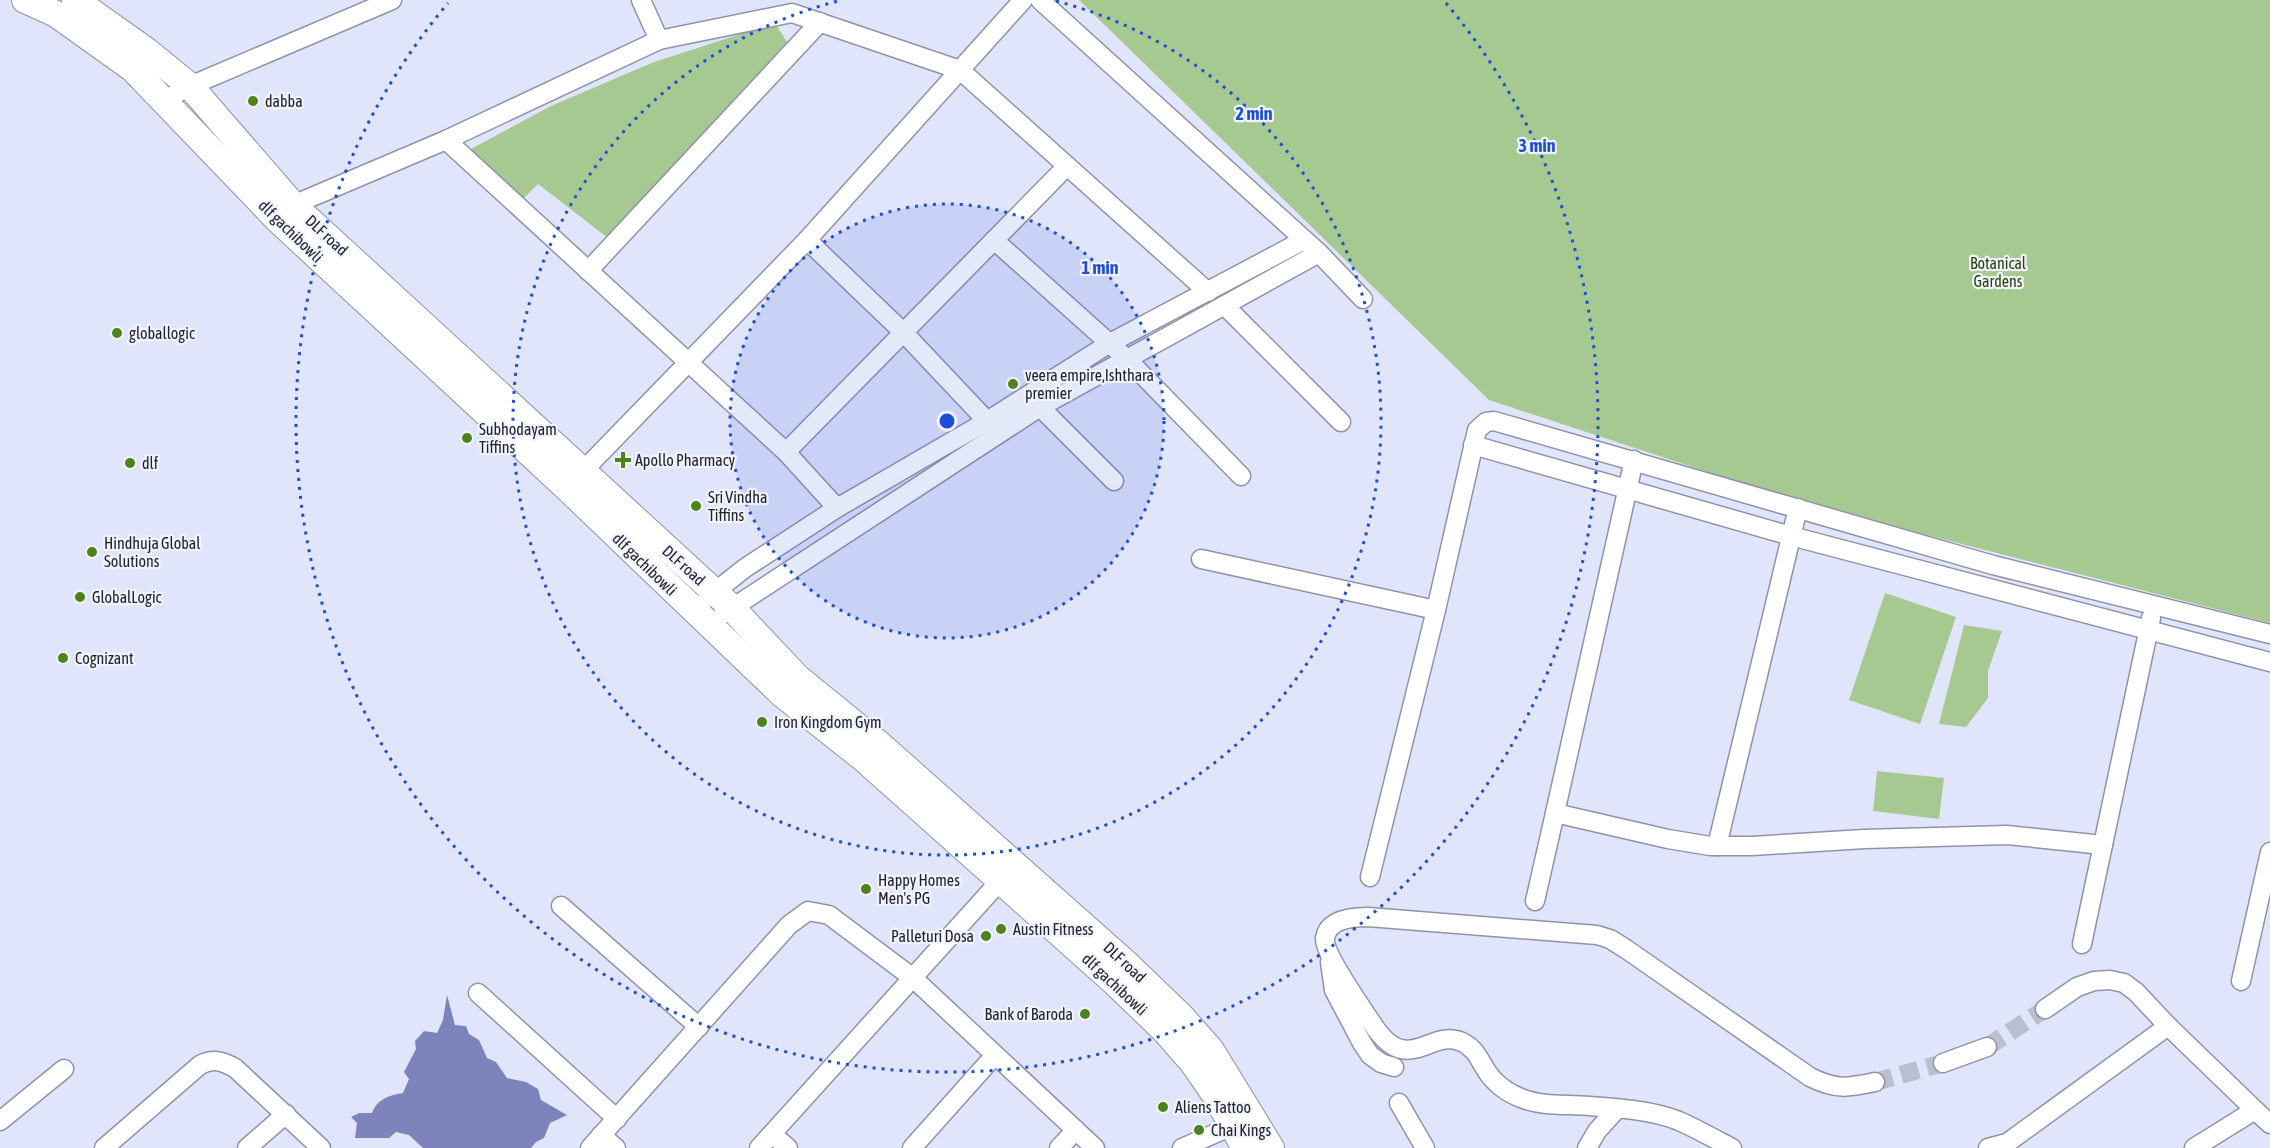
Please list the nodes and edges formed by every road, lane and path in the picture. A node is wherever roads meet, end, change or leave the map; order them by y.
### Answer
1 (25, 0) edge
2 (75, 0) edge
3 (392, 0) edge
4 (641, 0) edge
5 (1023, 0) edge
6 (1040, 0) edge
7 (789, 7) edge
8 (820, 22) junction
9 (659, 40) junction
10 (960, 70) junction
11 (190, 86) junction
12 (163, 101) junction
13 (446, 140) junction
14 (1067, 166) junction
15 (293, 205) junction
16 (807, 240) junction
17 (994, 240) junction
18 (1304, 240) junction
19 (1319, 254) junction
20 (588, 271) junction
21 (1208, 291) junction
22 (1362, 299) dead end
23 (1225, 306) junction
24 (904, 333) junction
25 (1110, 343) junction
26 (1127, 360) junction
27 (688, 364) junction
28 (1040, 407) junction
29 (987, 421) junction
30 (1341, 422) dead end
31 (1473, 445) junction
32 (786, 452) junction
33 (1634, 460) junction
34 (582, 472) junction
35 (1240, 476) dead end
36 (1114, 481) dead end
37 (1627, 489) junction
38 (837, 508) junction
39 (1798, 508) junction
40 (1791, 536) junction
41 (1201, 559) dead end
42 (723, 600) junction
43 (2154, 605) junction
44 (1436, 610) junction
45 (701, 617) junction
46 (2148, 631) junction
47 (2270, 634) edge
48 (2270, 662) edge
49 (1554, 813) junction
50 (2103, 845) junction
51 (1717, 846) junction
52 (2270, 852) edge
53 (1370, 877) dead end
54 (1000, 880) junction
55 (1535, 901) dead end
56 (561, 906) dead end
57 (2082, 944) dead end
58 (1330, 955) junction
59 (913, 978) junction
60 (2241, 981) dead end
61 (478, 993) dead end
62 (2045, 1009) tunnel mouth
63 (2168, 1026) junction
64 (699, 1027) junction
65 (1987, 1047) tunnel mouth
66 (995, 1055) junction
67 (1943, 1063) tunnel mouth
68 (1394, 1067) dead end
69 (64, 1069) dead end
70 (1875, 1082) tunnel mouth
71 (1399, 1103) dead end
72 (1617, 1109) junction
73 (2255, 1110) junction
74 (286, 1114) junction
75 (617, 1119) junction
76 (0, 1121) edge
77 (2270, 1124) edge
78 (1232, 1126) junction
79 (1076, 1130) junction
80 (772, 1134) junction
81 (596, 1142) edge
82 (1723, 1146) edge
83 (104, 1148) edge
84 (247, 1148) edge
85 (321, 1148) edge
86 (616, 1148) edge
87 (759, 1148) edge
88 (788, 1148) edge
89 (912, 1148) edge
90 (1059, 1148) edge
91 (1095, 1148) edge
92 (1182, 1148) edge
93 (1245, 1148) edge
94 (1271, 1148) edge
95 (1425, 1148) edge
96 (1587, 1148) edge
97 (1988, 1148) edge
98 (2194, 1148) edge

1 - 12 main road, dlf gachibowli
2 - 11 main road, DLF road
3 - 11 street
4 - 9 street
5 - 10 street
6 - 18 street
7 - 8 street
7 - 9 street
8 - 10 street
8 - 20 street
9 - 13 street
10 - 14 street
10 - 16 street
11 - 12 street
11 - 15 main road, DLF road
12 - 45 main road, dlf gachibowli
13 - 15 street
13 - 20 street
14 - 17 street
14 - 21 street
15 - 34 main road, DLF road
16 - 24 street
16 - 27 street
17 - 24 street
17 - 25 street
18 - 19 street
18 - 21 street
19 - 22 street
19 - 23 street
20 - 27 street
21 - 25 street
23 - 26 street
23 - 30 street
24 - 29 street
24 - 32 street
25 - 26 street
25 - 29 street
26 - 28 street
26 - 35 street
27 - 32 street
27 - 34 street
28 - 36 street
28 - 42 street
29 - 38 street
31 - 33 street
31 - 37 street
31 - 44 street
32 - 38 street
33 - 37 street
33 - 39 street
34 - 42 main road, DLF road
37 - 40 street
37 - 49 street
38 - 42 street
39 - 40 street
39 - 43 street
40 - 46 street
40 - 51 street
41 - 44 street
42 - 45 street
42 - 94 main road, DLF road
43 - 46 street
43 - 47 street
44 - 53 street
45 - 54 main road, dlf gachibowli
46 - 48 street
46 - 50 street
49 - 51 street
49 - 55 street
50 - 51 street
50 - 57 street
52 - 60 street
54 - 59 street
54 - 78 main road, dlf gachibowli
56 - 64 street
58 - 68 street
58 - 70 street
58 - 72 street
59 - 64 street
59 - 66 street
59 - 80 street
61 - 75 street
62 - 63 street
63 - 73 street
63 - 97 street
64 - 75 street
65 - 67 street
66 - 79 street
66 - 89 street
69 - 76 street
71 - 95 street
72 - 82 street
72 - 96 street
73 - 77 street
73 - 98 street
74 - 83 street
74 - 84 street
74 - 85 street
75 - 81 street
78 - 92 street
78 - 93 main road, dlf gachibowli
79 - 90 street
79 - 91 street
80 - 87 street
80 - 88 street
81 - 86 street

